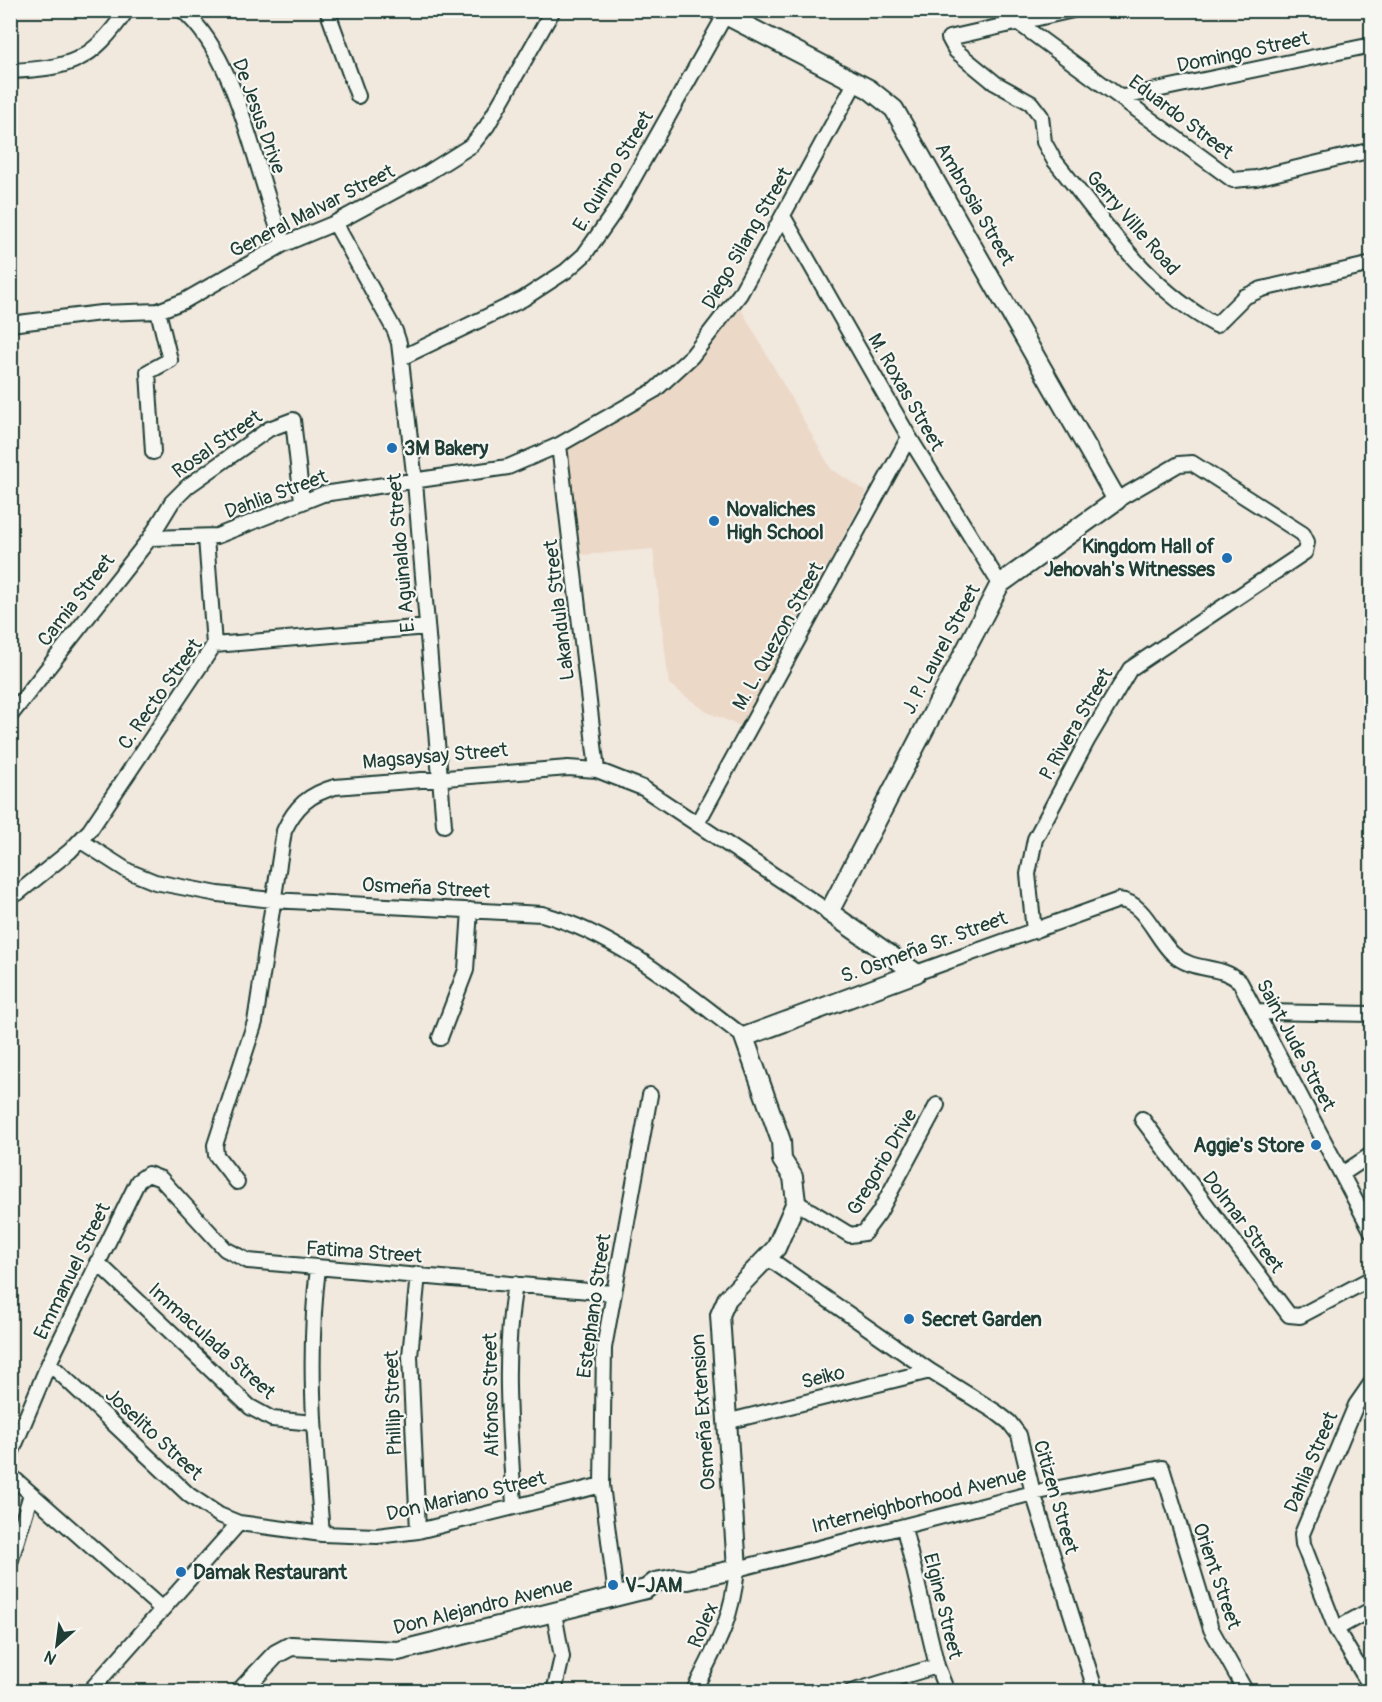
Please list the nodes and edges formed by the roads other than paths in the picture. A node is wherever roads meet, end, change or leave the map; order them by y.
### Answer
1 (127, 10) edge
2 (182, 10) edge
3 (327, 10) edge
4 (553, 10) edge
5 (1073, 10) edge
6 (720, 14) edge
7 (1020, 24) junction
8 (1371, 45) edge
9 (10, 71) edge
10 (855, 83) junction
11 (358, 96) dead end
12 (1123, 97) junction
13 (1371, 150) edge
14 (784, 218) junction
15 (335, 223) junction
16 (284, 244) junction
17 (1371, 264) edge
18 (158, 311) junction
19 (10, 324) edge
20 (401, 358) junction
21 (909, 437) junction
22 (559, 445) junction
23 (153, 452) dead end
24 (415, 482) junction
25 (1117, 500) junction
26 (302, 501) junction
27 (150, 538) junction
28 (206, 538) junction
29 (1305, 552) joint
30 (1000, 584) junction
31 (427, 627) junction
32 (214, 645) junction
33 (10, 716) edge
34 (597, 770) junction
35 (439, 779) junction
36 (698, 822) junction
37 (444, 825) dead end
38 (81, 841) junction
39 (18, 893) dead end
40 (272, 900) junction
41 (1119, 900) joint
42 (470, 910) junction
43 (829, 912) junction
44 (1034, 931) junction
45 (916, 973) junction
46 (1257, 1012) junction
47 (1371, 1014) edge
48 (744, 1037) junction
49 (440, 1038) dead end
50 (650, 1095) dead end
51 (938, 1105) dead end
52 (1142, 1119) dead end
53 (1371, 1155) edge
54 (148, 1174) joint
55 (1342, 1174) junction
56 (237, 1182) dead end
57 (796, 1202) junction
58 (1371, 1232) edge
59 (768, 1258) junction
60 (97, 1262) junction
61 (318, 1268) junction
62 (418, 1274) junction
63 (1371, 1278) edge
64 (515, 1284) junction
65 (612, 1293) junction
66 (50, 1363) junction
67 (930, 1371) junction
68 (1371, 1382) edge
69 (726, 1422) junction
70 (313, 1423) junction
71 (10, 1456) edge
72 (1162, 1468) joint
73 (10, 1475) edge
74 (602, 1485) junction
75 (1033, 1493) junction
76 (31, 1494) junction
77 (514, 1506) junction
78 (239, 1523) junction
79 (904, 1528) junction
80 (418, 1531) junction
81 (322, 1534) junction
82 (10, 1563) edge
83 (737, 1569) junction
84 (646, 1589) joint
85 (616, 1596) junction
86 (1371, 1608) edge
87 (162, 1609) junction
88 (554, 1613) junction
89 (1336, 1629) junction
90 (937, 1666) junction
91 (1371, 1687) edge
92 (89, 1692) edge
93 (240, 1692) edge
94 (554, 1692) edge
95 (693, 1692) edge
96 (851, 1692) edge
97 (947, 1692) edge
98 (1096, 1692) edge
99 (1246, 1692) edge

1 - 9 street
2 - 16 street, De Jesus Drive
3 - 11 street
4 - 15 street, General Malvar Street
5 - 7 street
6 - 10 street, Ambrosia Street
6 - 20 street, E. Quirino Street
7 - 12 street, Eduardo Street
7 - 17 street, Gerry Ville Road
8 - 12 street, Domingo Street
10 - 14 street, Diego Silang Street
10 - 25 street, Ambrosia Street
12 - 13 street, Eduardo Street
14 - 21 street, M. Roxas Street
14 - 22 street, Diego Silang Street
15 - 16 street, General Malvar Street
15 - 20 street, E. Aguinaldo Street
16 - 18 street, General Malvar Street
18 - 19 street, General Malvar Street
18 - 23 street
20 - 24 street, E. Aguinaldo Street
21 - 30 street, M. Roxas Street
21 - 36 street, M. L. Quezon Street
22 - 24 street, Diego Silang Street
22 - 34 street, Lakandula Street
24 - 26 street, Dahlia Street
24 - 31 street, E. Aguinaldo Street
25 - 29 street, J. P. Laurel Street
25 - 30 street, J. P. Laurel Street
26 - 27 street, Rosal Street
26 - 28 street, Dahlia Street
27 - 28 street, Dahlia Street
27 - 33 street, Camia Street
28 - 32 street
29 - 44 street, P. Rivera Street
30 - 43 street, J. P. Laurel Street
31 - 32 street, C. Recto Street
31 - 35 street, E. Aguinaldo Street
32 - 38 street, C. Recto Street
34 - 35 street, Magsaysay Street
34 - 36 street, Magsaysay Street
35 - 37 street, E. Aguinaldo Street
35 - 40 street, Magsaysay Street
36 - 43 street, Magsaysay Street
38 - 39 street, C. Recto Street
38 - 40 street, Osmeña Street
40 - 42 street, Osmeña Street
40 - 56 street, Magsaysay Street
41 - 44 street, S. Osmeña Sr. Street
41 - 46 street, Saint Jude Street
42 - 48 street, Osmeña Street
42 - 49 street
43 - 45 street, Magsaysay Street
44 - 45 street, S. Osmeña Sr. Street
45 - 48 street, S. Osmeña Sr. Street
46 - 47 street
46 - 55 street, Saint Jude Street
48 - 57 street, Osmeña Extension
50 - 65 street, Estephano Street
51 - 57 street, Gregorio Drive
52 - 63 street, Dolmar Street
53 - 55 street
54 - 60 street, Emmanuel Street
54 - 61 street, Fatima Street
55 - 58 street, Saint Jude Street
57 - 59 street, Osmeña Extension
59 - 67 street, Citizen Street
59 - 69 street, Osmeña Extension
60 - 66 street, Emmanuel Street
60 - 70 street, Immaculada Street
61 - 62 street, Fatima Street
61 - 70 street
62 - 64 street, Fatima Street
62 - 80 street, Phillip Street
64 - 65 street, Fatima Street
64 - 77 street, Alfonso Street
65 - 74 street, Estephano Street
66 - 71 street, Emmanuel Street
66 - 78 street, Joselito Street
67 - 69 street, Seiko
67 - 75 street, Citizen Street
68 - 89 street, Dahlia Street
69 - 83 street, Osmeña Extension
70 - 81 street
72 - 75 street, Interneighborhood Avenue
72 - 99 street, Orient Street
73 - 76 street
74 - 77 street, Don Mariano Street
74 - 85 street, Estephano Street
75 - 79 street, Interneighborhood Avenue
75 - 98 street, Citizen Street
76 - 82 street
76 - 87 street
77 - 80 street, Don Mariano Street
78 - 81 street, Don Mariano Street
78 - 87 street
79 - 83 street, Interneighborhood Avenue
79 - 90 street, Elgine Street
80 - 81 street, Don Mariano Street
83 - 84 street, Interneighborhood Avenue
83 - 95 street, Rolex
84 - 85 street, Don Alejandro Avenue
85 - 88 street, Don Alejandro Avenue
86 - 89 street
87 - 92 street
88 - 93 street, Don Alejandro Avenue
88 - 94 street
89 - 91 street, Dahlia Street
90 - 96 street
90 - 97 street, Elgine Street

